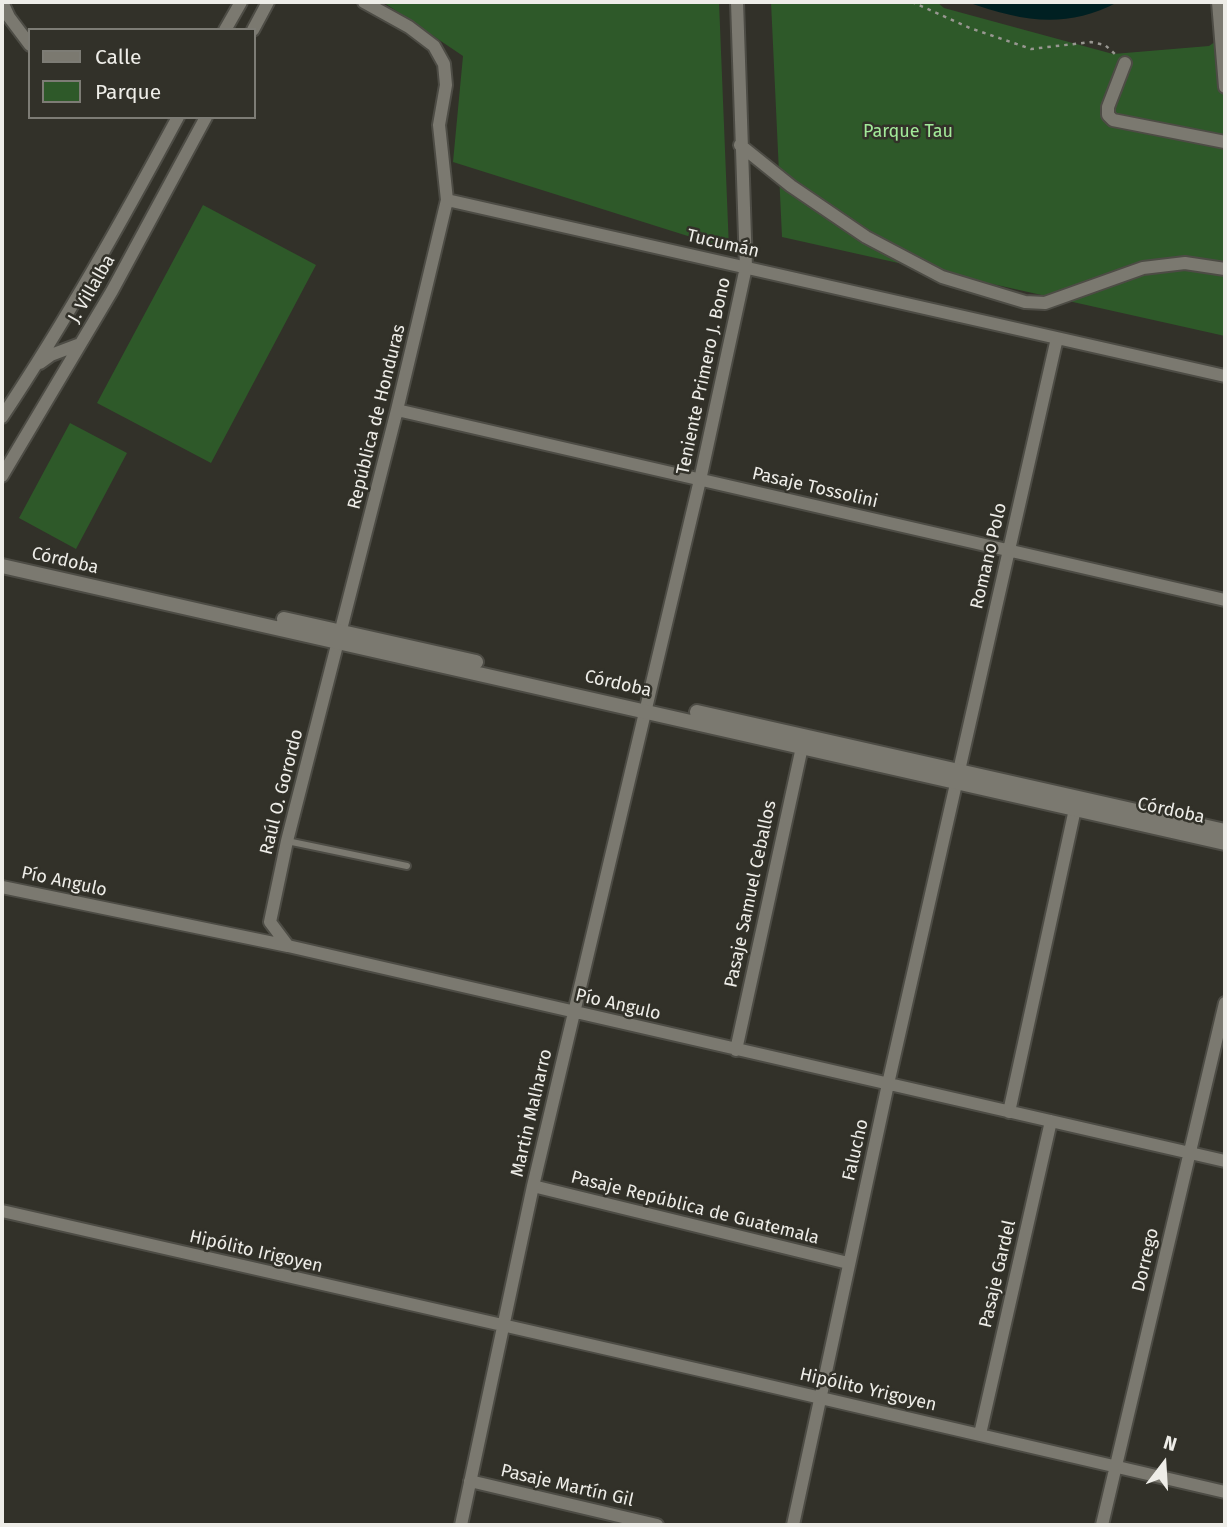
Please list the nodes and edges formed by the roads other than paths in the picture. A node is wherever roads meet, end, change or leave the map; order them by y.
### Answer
1 (2, 2) edge
2 (241, 2) edge
3 (268, 2) edge
4 (364, 2) edge
5 (737, 2) edge
6 (1219, 2) edge
7 (5, 17) edge
8 (227, 28) edge
9 (254, 28) edge
10 (28, 43) edge
11 (1125, 63) road end
12 (1225, 87) edge
13 (177, 119) edge
14 (205, 119) edge
15 (1225, 142) edge
16 (740, 145) junction
17 (447, 200) junction
18 (746, 267) junction
19 (1225, 269) edge
20 (1057, 338) junction
21 (80, 344) junction
22 (37, 365) junction
23 (1225, 376) edge
24 (397, 411) junction
25 (2, 418) edge
26 (2, 476) edge
27 (700, 480) junction
28 (1008, 550) junction
29 (2, 558) edge
30 (2, 566) edge
31 (1225, 600) edge
32 (340, 637) junction
33 (647, 706) junction
34 (802, 747) junction
35 (956, 777) junction
36 (1074, 809) junction
37 (1225, 831) edge
38 (287, 841) junction
39 (1225, 842) edge
40 (407, 866) dead end
41 (2, 887) edge
42 (288, 946) junction
43 (1225, 1003) edge
44 (573, 1013) junction
45 (736, 1049) junction
46 (888, 1084) junction
47 (1009, 1112) junction
48 (1051, 1121) junction
49 (1189, 1153) junction
50 (1225, 1161) edge
51 (533, 1186) junction
52 (2, 1211) edge
53 (848, 1263) junction
54 (502, 1326) junction
55 (819, 1396) junction
56 (980, 1434) junction
57 (1116, 1466) junction
58 (470, 1481) junction
59 (1225, 1492) edge
60 (461, 1525) edge
61 (657, 1525) edge
62 (793, 1525) edge
63 (1102, 1525) edge

1 - 7 street
2 - 8 street
3 - 9 street
4 - 17 street
5 - 16 street, Teniente Primero J. Bono
6 - 12 street
7 - 10 street
11 - 15 street
13 - 22 street, J. Villalba
14 - 21 street, J. Villalba
16 - 18 street, Teniente Primero J. Bono
16 - 19 street
17 - 18 street, Tucumán
17 - 24 street, República de Honduras
18 - 20 street, Tucumán
18 - 27 street, Teniente Primero J. Bono
20 - 23 street, Tucumán
20 - 28 street, Romano Polo
21 - 22 street
21 - 26 street, J. Villalba
22 - 25 street, J. Villalba
24 - 27 street, Pasaje Tossolini
24 - 32 street, República de Honduras
27 - 28 street, Pasaje Tossolini
27 - 33 street, Teniente Primero J. Bono
28 - 31 street, Pasaje Tossolini
28 - 35 street, Romano Polo
29 - 32 street, Córdoba
30 - 32 street, Córdoba
32 - 33 street, Córdoba
32 - 38 street, Raúl O. Gorordo
33 - 34 street, Córdoba
33 - 35 street, Córdoba
33 - 44 street, Martin Malharro
34 - 35 street, Córdoba
34 - 45 street, Pasaje Samuel Ceballos
35 - 36 street, Córdoba
35 - 37 street, Córdoba
35 - 46 street, Falucho
36 - 39 street, Córdoba
36 - 47 street
38 - 40 lane
38 - 42 street, Raúl O. Gorordo
41 - 42 street, Pío Angulo
42 - 44 street, Pío Angulo
43 - 49 street, Dorrego
44 - 45 street, Pío Angulo
44 - 51 street, Martin Malharro
45 - 46 street, Pío Angulo
46 - 47 street, Pío Angulo
46 - 53 street, Falucho
47 - 48 street, Pío Angulo
48 - 49 street, Pío Angulo
48 - 56 street, Pasaje Gardel
49 - 50 street, Pío Angulo
49 - 57 street, Dorrego
51 - 53 street, Pasaje República de Guatemala
51 - 54 street, Martin Malharro
52 - 54 street, Hipólito Irigoyen
53 - 55 street, Falucho
54 - 55 street, Hipólito Yrigoyen
54 - 58 street, Martin Malharro
55 - 56 street, Hipólito Yrigoyen
55 - 62 street, Falucho
56 - 57 street, Hipólito Yrigoyen
57 - 59 street, Hipólito Yrigoyen
57 - 63 street, Dorrego
58 - 60 street, Martin Malharro
58 - 61 street, Pasaje Martín Gil

